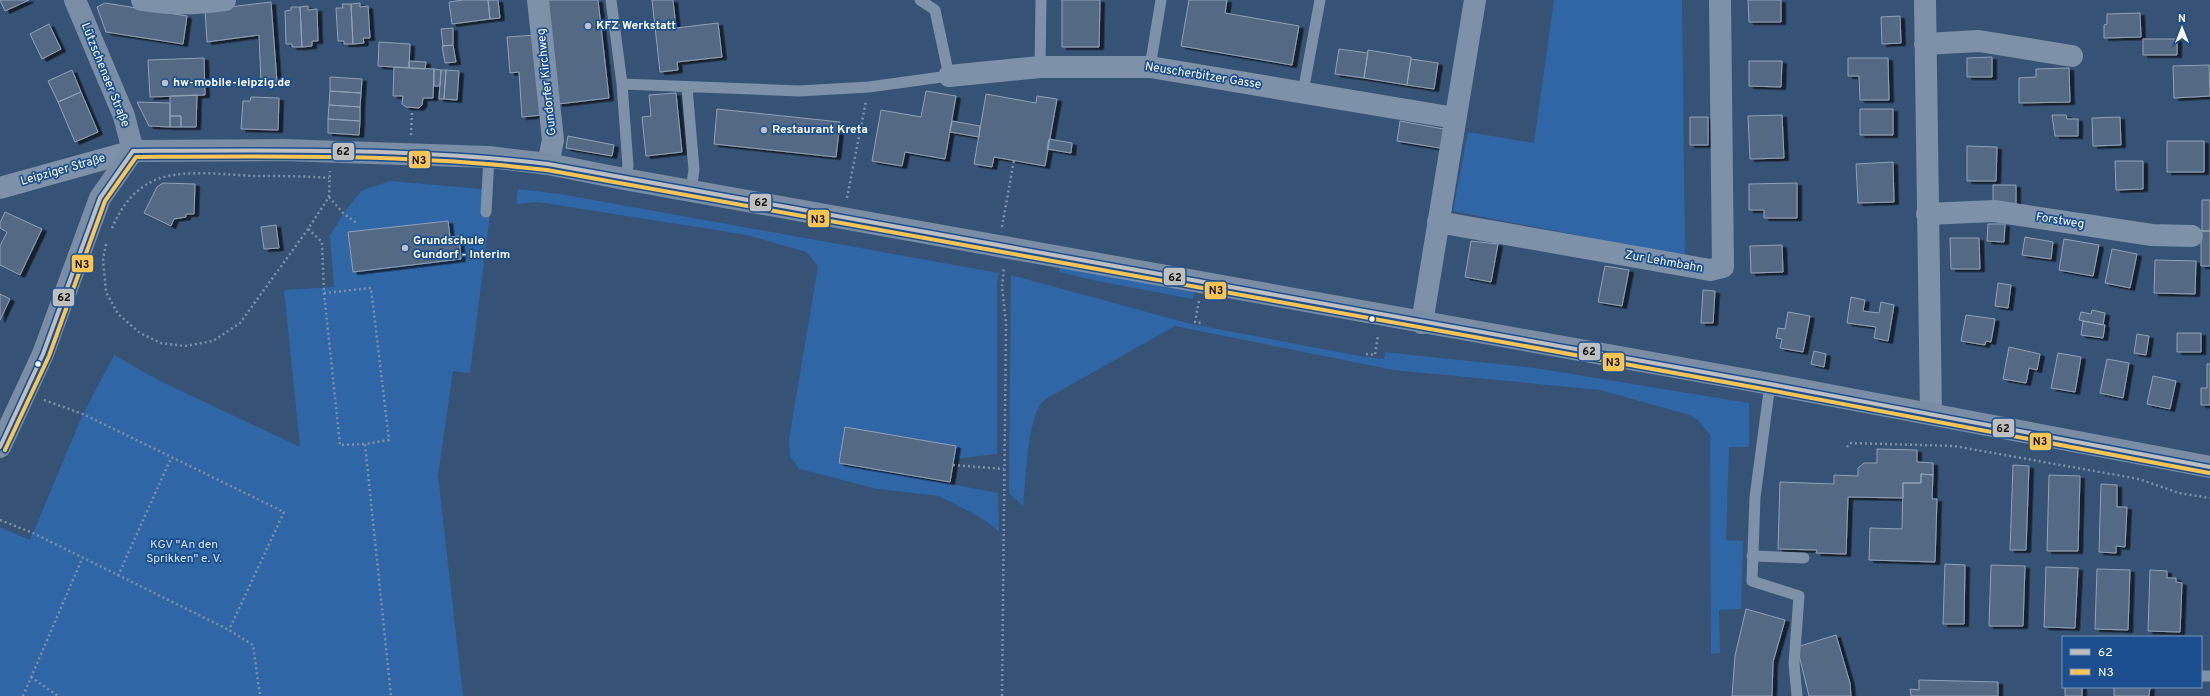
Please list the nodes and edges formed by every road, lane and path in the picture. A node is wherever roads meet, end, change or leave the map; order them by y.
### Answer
1 (75, 0) edge
2 (142, 0) edge
3 (225, 0) edge
4 (538, 0) edge
5 (611, 0) edge
6 (920, 0) edge
7 (1041, 0) edge
8 (1161, 0) edge
9 (1320, 0) edge
10 (1475, 0) edge
11 (1720, 0) edge
12 (1924, 0) edge
13 (1925, 44) junction
14 (2072, 56) dead end
15 (1040, 67) junction
16 (1150, 67) junction
17 (949, 76) junction
18 (622, 84) junction
19 (687, 87) junction
20 (869, 87) junction
21 (1303, 92) junction
22 (1455, 118) junction
23 (133, 151) junction
24 (330, 152) junction
25 (489, 158) junction
26 (1014, 160) dead end
27 (548, 164) junction
28 (329, 178) junction
29 (624, 179) junction
30 (0, 188) edge
31 (691, 190) junction
32 (329, 197) junction
33 (847, 198) dead end
34 (486, 212) dead end
35 (1927, 214) junction
36 (1438, 222) junction
37 (358, 224) dead end
38 (308, 229) junction
39 (110, 234) dead end
40 (2192, 236) dead end
41 (107, 240) dead end
42 (1003, 246) junction
43 (324, 293) junction
44 (1200, 300) dead end
45 (1422, 322) junction
46 (1202, 324) dead end
47 (1378, 335) dead end
48 (1366, 354) dead end
49 (1770, 384) junction
50 (44, 400) dead end
51 (1931, 414) junction
52 (365, 444) junction
53 (0, 447) edge
54 (1847, 447) dead end
55 (171, 458) junction
56 (953, 465) dead end
57 (2210, 467) edge
58 (1004, 469) junction
59 (2210, 498) edge
60 (0, 520) edge
61 (1752, 556) junction
62 (1804, 558) dead end
63 (82, 559) junction
64 (118, 576) junction
65 (229, 630) junction
66 (31, 677) junction
67 (23, 696) edge
68 (58, 696) edge
69 (260, 696) edge
70 (391, 696) edge
71 (1002, 696) edge
72 (1796, 696) edge

1 - 23 street, Lützschenaer Straße
2 - 3 street
4 - 27 street, Gundorfer Kirchweg
5 - 18 lane
6 - 17 lane
7 - 15 lane
8 - 16 lane
9 - 21 lane
10 - 22 street
11 - 36 street, Zur Lehmbahn
12 - 13 street
13 - 14 street
13 - 35 street
15 - 16 street, Neuscherbitzer Gasse
15 - 17 street, Neuscherbitzer Gasse
16 - 21 street, Neuscherbitzer Gasse
17 - 20 lane
18 - 19 lane
18 - 29 lane
19 - 20 lane
19 - 31 lane
20 - 33 path
21 - 22 street, Neuscherbitzer Gasse
22 - 36 street
23 - 24 street, Leipziger Straße
23 - 30 street, Leipziger Straße
23 - 53 street
24 - 25 street, Leipziger Straße
24 - 28 path
25 - 27 street, Leipziger Straße
25 - 34 lane
26 - 42 path
27 - 29 street, Leipziger Straße
28 - 32 path
28 - 39 path
29 - 31 street, Leipziger Straße
31 - 42 street, Leipziger Straße
32 - 37 path
32 - 38 path
35 - 40 street, Forstweg
35 - 51 street
36 - 45 street
38 - 41 path
38 - 43 path
42 - 45 street, Leipziger Straße
42 - 58 path
43 - 52 path
43 - 52 path
44 - 46 path
45 - 49 street, Leipziger Straße
47 - 48 path
49 - 51 street, Leipziger Straße
49 - 61 lane
50 - 55 path
51 - 57 street, Leipziger Straße
52 - 70 path
54 - 59 path
55 - 64 path
55 - 65 path
56 - 58 path
58 - 71 path
60 - 63 path
61 - 62 lane
61 - 72 lane
63 - 64 path
63 - 66 path
64 - 65 path
65 - 69 path
66 - 67 path
66 - 68 path

